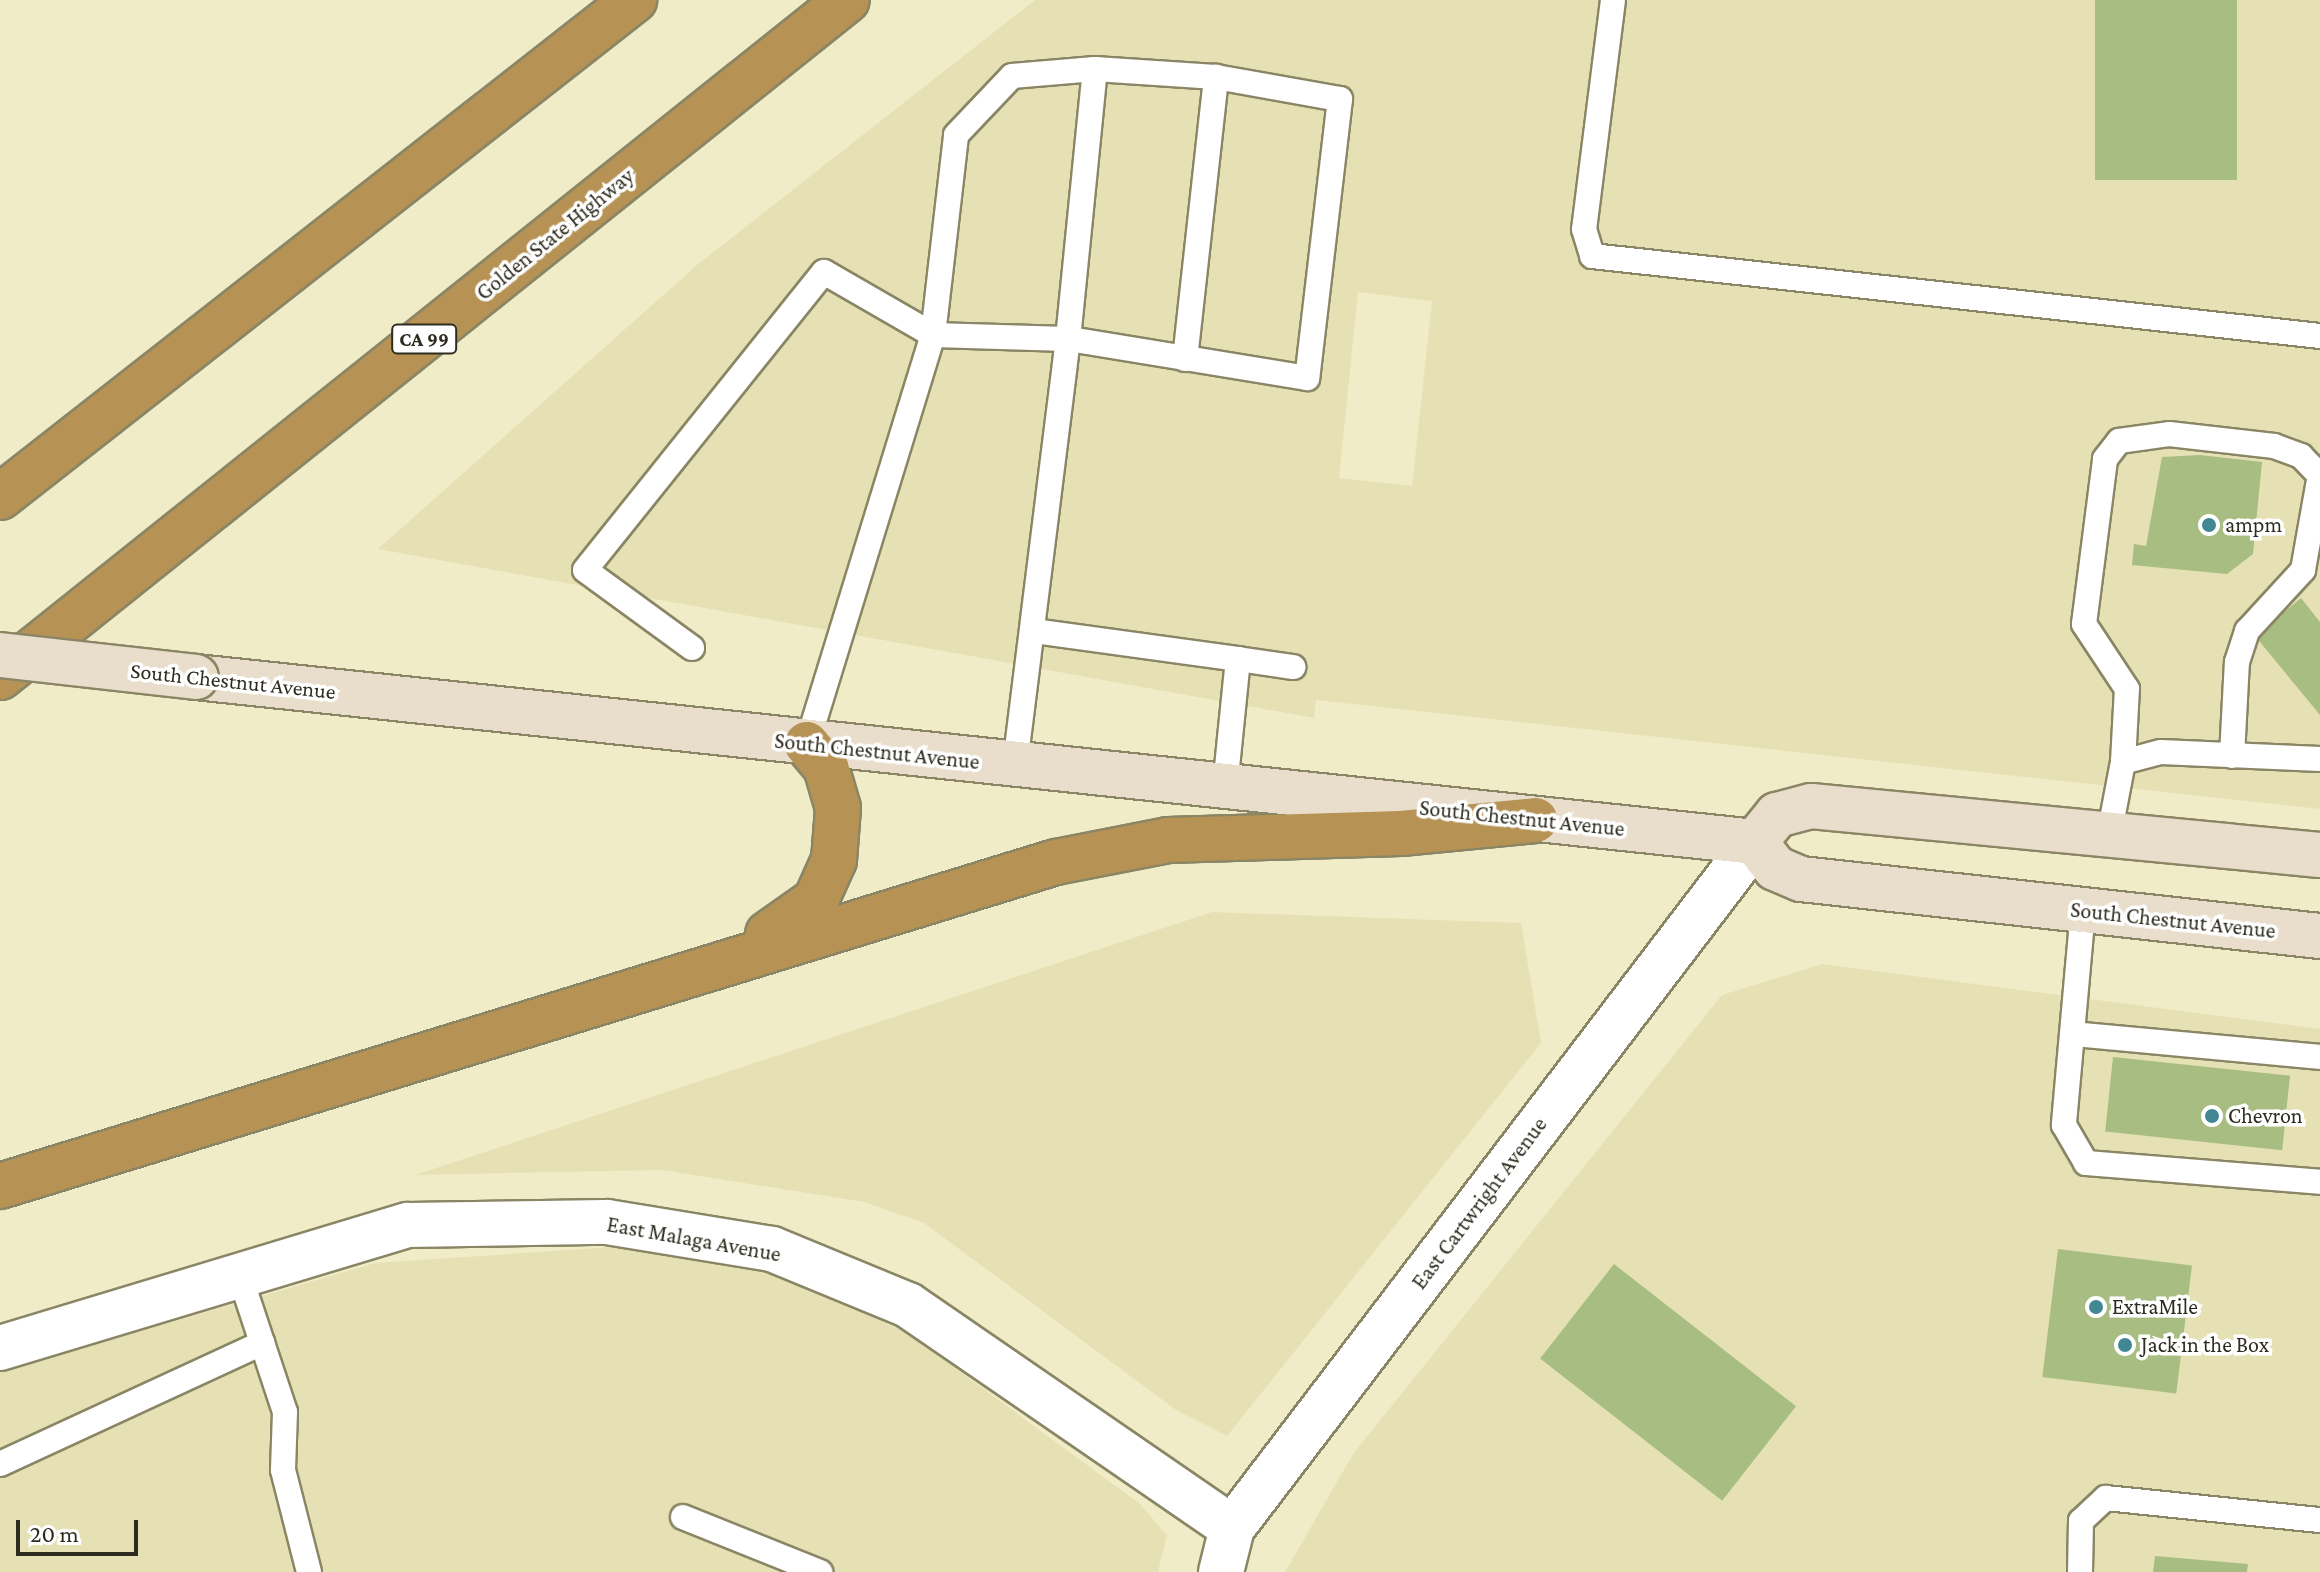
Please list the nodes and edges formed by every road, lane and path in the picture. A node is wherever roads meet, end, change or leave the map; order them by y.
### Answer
1 (634, 0) edge
2 (847, 0) edge
3 (1613, 0) edge
4 (1095, 69) junction
5 (1216, 77) junction
6 (933, 335) junction
7 (2320, 336) edge
8 (1068, 339) junction
9 (1185, 359) junction
10 (2320, 476) edge
11 (0, 497) edge
12 (1034, 631) junction
13 (692, 648) dead end
14 (0, 655) edge
15 (1238, 659) junction
16 (1293, 667) dead end
17 (0, 677) edge
18 (807, 744) junction
19 (2232, 756) junction
20 (2320, 759) edge
21 (2123, 762) junction
22 (1015, 766) junction
23 (1225, 788) junction
24 (1535, 820) junction
25 (2110, 830) junction
26 (1755, 842) junction
27 (2320, 855) edge
28 (2083, 910) junction
29 (2320, 936) edge
30 (728, 957) junction
31 (2073, 1034) junction
32 (2320, 1057) edge
33 (2320, 1182) edge
34 (0, 1186) edge
35 (240, 1276) junction
36 (262, 1343) junction
37 (0, 1348) edge
38 (0, 1464) edge
39 (683, 1517) dead end
40 (2320, 1520) edge
41 (1232, 1528) junction
42 (309, 1572) edge
43 (820, 1572) edge
44 (1221, 1572) edge
45 (2080, 1572) edge

1 - 11 highway
2 - 17 highway, Golden State Highway / CA 99
3 - 7 lane
4 - 5 lane
4 - 6 lane
4 - 8 lane
5 - 9 lane
5 - 9 lane
6 - 8 lane
6 - 13 lane
6 - 18 lane
8 - 9 lane
8 - 12 lane
10 - 19 lane
10 - 21 lane
12 - 15 lane
12 - 22 lane
14 - 18 main road, South Chestnut Avenue, bridge
15 - 16 lane
15 - 23 lane
18 - 22 main road, South Chestnut Avenue
18 - 30 highway
19 - 20 lane
19 - 21 lane
21 - 25 lane
22 - 23 main road, South Chestnut Avenue
23 - 24 main road, South Chestnut Avenue
24 - 26 main road, South Chestnut Avenue
24 - 30 highway
25 - 26 main road
25 - 27 main road
26 - 28 main road, South Chestnut Avenue
26 - 41 street, East Cartwright Avenue
28 - 29 main road, South Chestnut Avenue
28 - 31 lane
30 - 34 highway
31 - 32 lane
31 - 33 lane
35 - 36 lane
35 - 37 street, East Malaga Avenue
35 - 41 street, East Malaga Avenue
36 - 38 lane
36 - 42 lane
39 - 43 lane
40 - 45 lane
41 - 44 street, East Cartwright Avenue

